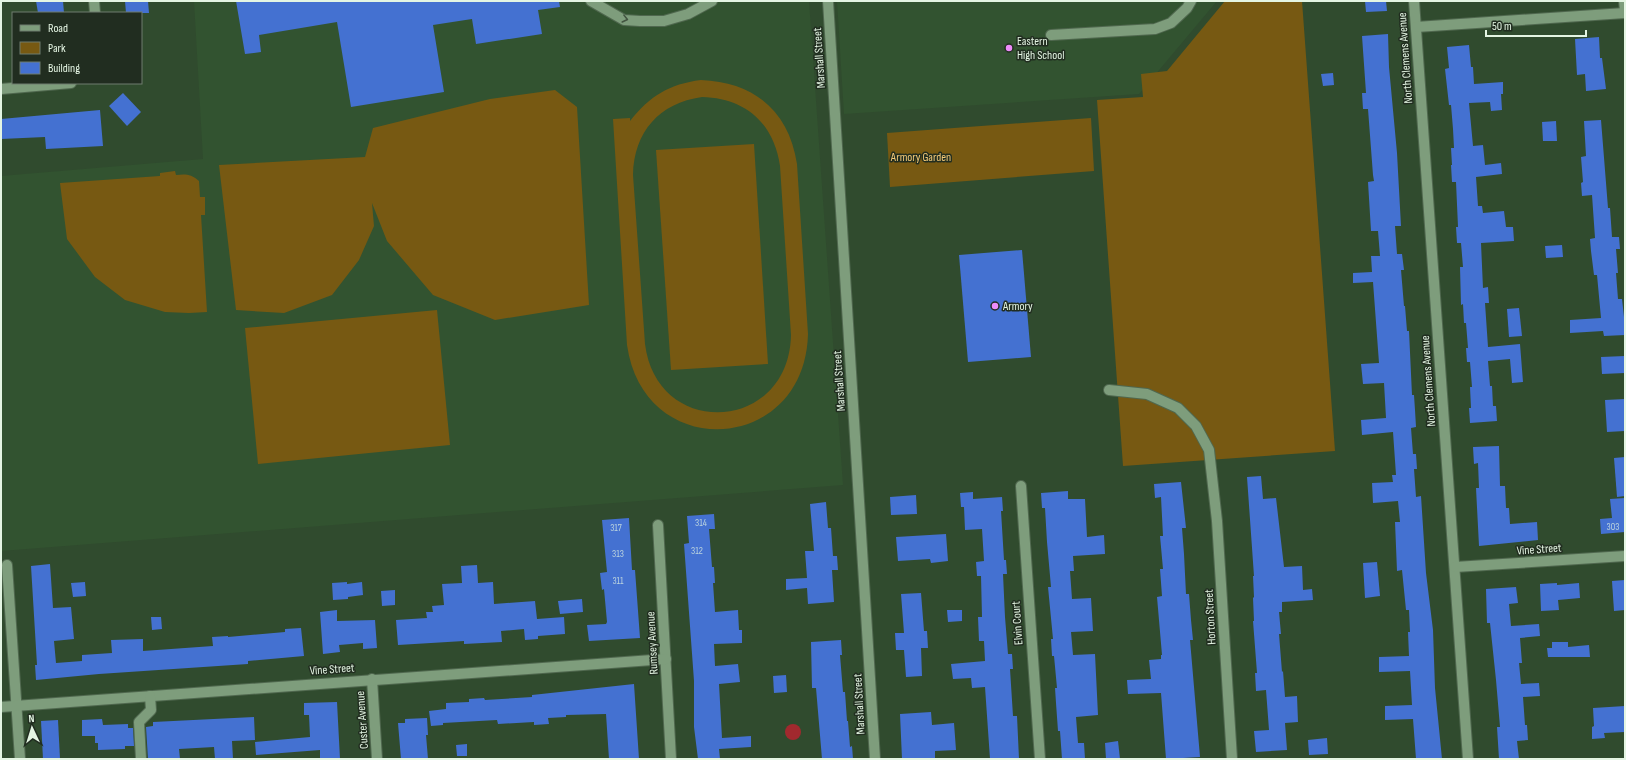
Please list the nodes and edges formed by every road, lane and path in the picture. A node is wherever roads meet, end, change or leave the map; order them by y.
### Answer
1 (94, 1) edge
2 (591, 1) edge
3 (712, 1) edge
4 (828, 1) edge
5 (1191, 1) edge
6 (1414, 1) edge
7 (1624, 1) edge
8 (95, 12) edge
9 (1625, 12) edge
10 (1416, 27) junction
11 (1051, 35) dead end
12 (57, 84) edge
13 (1, 88) edge
14 (1109, 390) dead end
15 (1021, 486) dead end
16 (658, 525) dead end
17 (1625, 556) edge
18 (8, 565) dead end
19 (1455, 567) junction
20 (666, 659) junction
21 (372, 679) junction
22 (150, 696) junction
23 (16, 706) junction
24 (1, 707) edge
25 (20, 759) edge
26 (141, 759) edge
27 (377, 759) edge
28 (671, 759) edge
29 (875, 759) edge
30 (1040, 759) edge
31 (1232, 759) edge
32 (1468, 759) edge

1 - 8 street
2 -> 3 street
4 - 29 street, Marshall Street
5 - 11 street
6 - 10 street, North Clemens Avenue
7 - 9 street
9 - 10 street
10 - 19 street, North Clemens Avenue
12 - 13 street
14 - 31 street, Horton Street
15 - 30 street, Elvin Court
16 - 20 street, Rumsey Avenue
17 - 19 street, Vine Street
18 - 23 street
19 - 32 street, North Clemens Avenue
20 - 21 street, Vine Street
20 - 28 street, Rumsey Avenue
21 - 22 street, Vine Street
21 - 27 street, Custer Avenue
22 - 23 street, Vine Street
22 - 26 street
23 - 24 street, Vine Street
23 - 25 street

